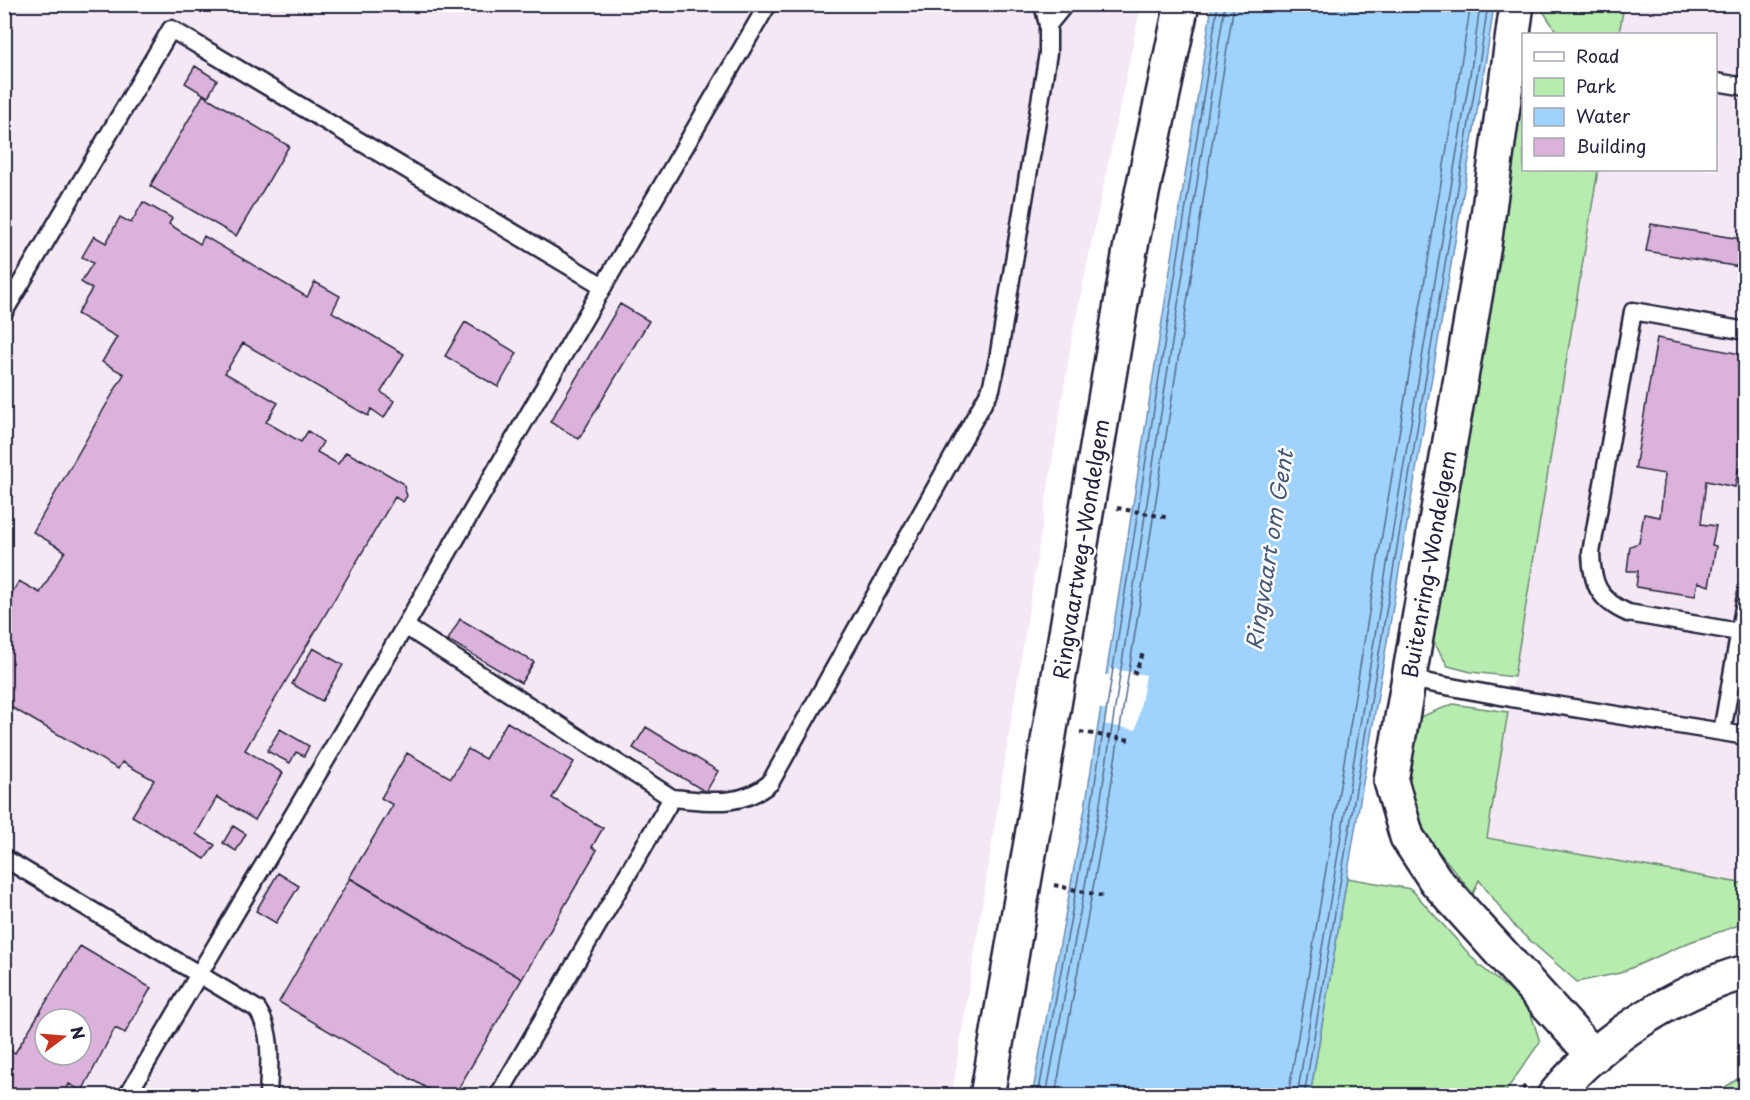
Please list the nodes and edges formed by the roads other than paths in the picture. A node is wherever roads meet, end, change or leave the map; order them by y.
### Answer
1 (768, 4) edge
2 (1043, 4) edge
3 (1065, 4) edge
4 (1182, 4) edge
5 (1517, 4) edge
6 (1048, 25) junction
7 (1518, 47) edge
8 (1717, 82) edge
9 (1746, 87) edge
10 (603, 286) junction
11 (4, 312) edge
12 (1746, 331) edge
13 (1746, 596) edge
14 (405, 626) junction
15 (1739, 632) junction
16 (1408, 679) junction
17 (1722, 732) junction
18 (1746, 736) edge
19 (672, 798) junction
20 (4, 858) edge
21 (1746, 972) edge
22 (199, 974) junction
23 (1594, 1056) junction
24 (127, 1095) edge
25 (268, 1095) edge
26 (498, 1095) edge
27 (987, 1095) edge
28 (1554, 1095) edge

1 - 10 lane
2 - 6 lane
3 - 6 lane
4 - 27 street, Ringvaartweg-Wondelgem
5 - 7 street, Buitenring-Wondelgem
6 - 19 lane
7 - 16 street, Buitenring-Wondelgem
8 - 9 lane
10 - 11 lane
10 - 14 lane
12 - 15 lane
13 - 15 lane
14 - 19 lane
14 - 22 lane
15 - 17 lane
16 - 17 lane
16 - 23 street, Buitenring-Wondelgem
17 - 18 lane
19 - 26 lane
20 - 22 lane
21 - 23 street
22 - 24 lane
22 - 25 lane
23 - 28 street

